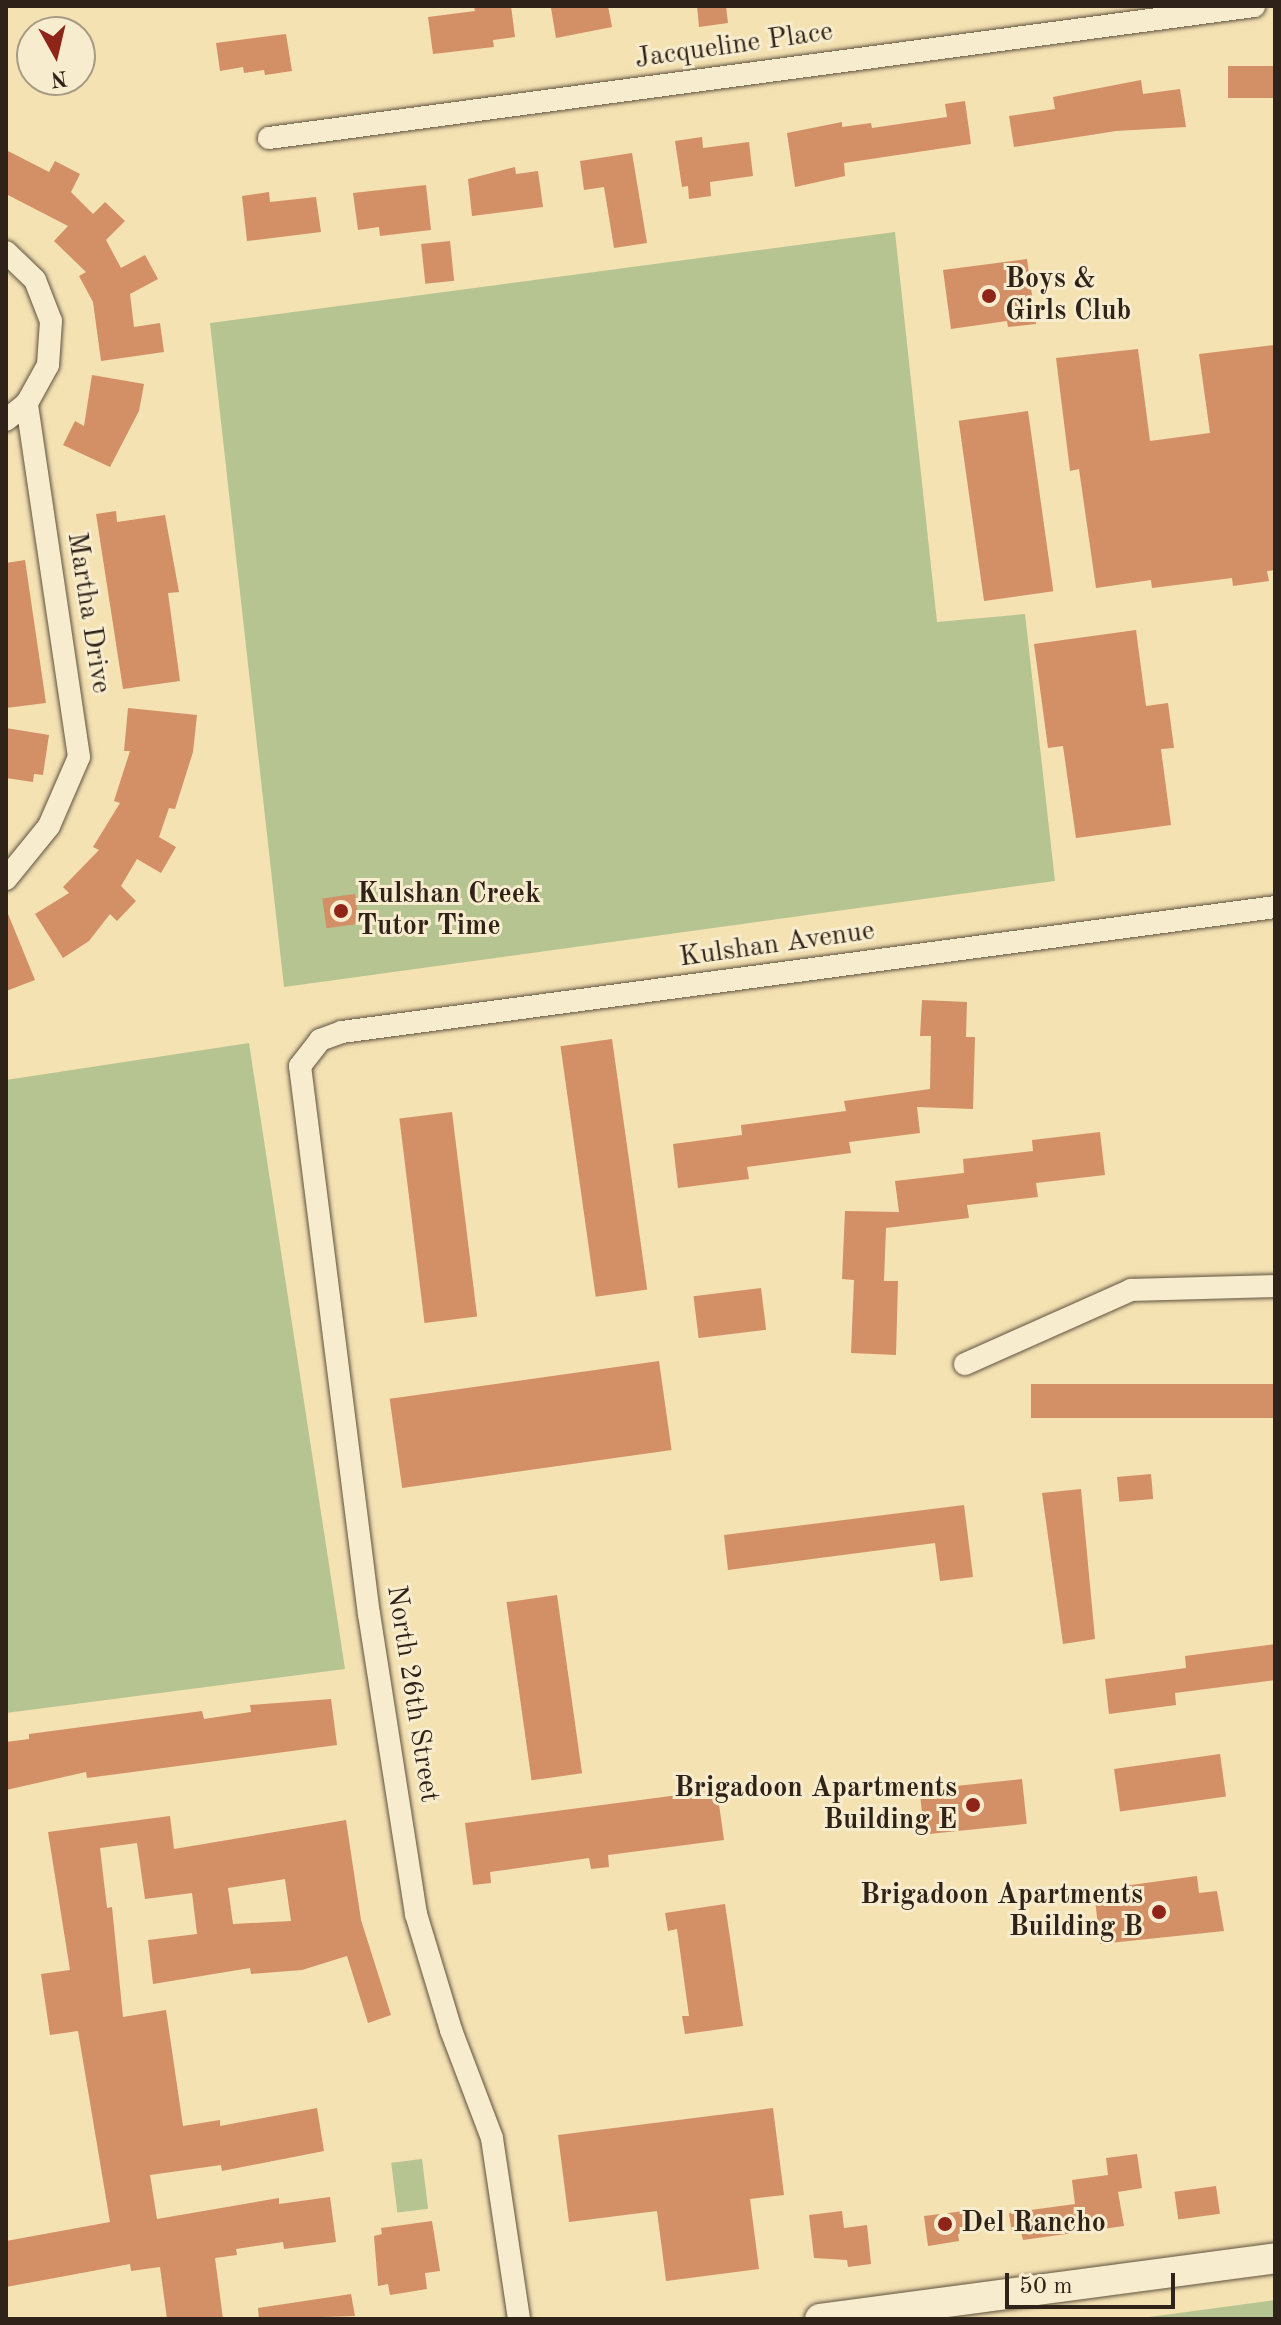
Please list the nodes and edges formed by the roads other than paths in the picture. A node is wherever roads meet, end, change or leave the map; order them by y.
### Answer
1 (1254, 6) edge
2 (269, 138) dead end
3 (6, 252) edge
4 (27, 403) junction
5 (6, 420) edge
6 (6, 879) edge
7 (1275, 907) edge
8 (300, 1066) joint
9 (1275, 1286) edge
10 (965, 1364) dead end
11 (1275, 2258) edge
12 (826, 2318) edge
13 (519, 2319) edge
14 (820, 2319) edge

1 - 2 street, Jacqueline Place
3 - 4 street
4 - 5 street
4 - 6 street, Martha Drive
7 - 8 street, Kulshan Avenue
8 - 13 street, North 26th Street
9 - 10 street
11 - 12 main road
12 - 14 main road

